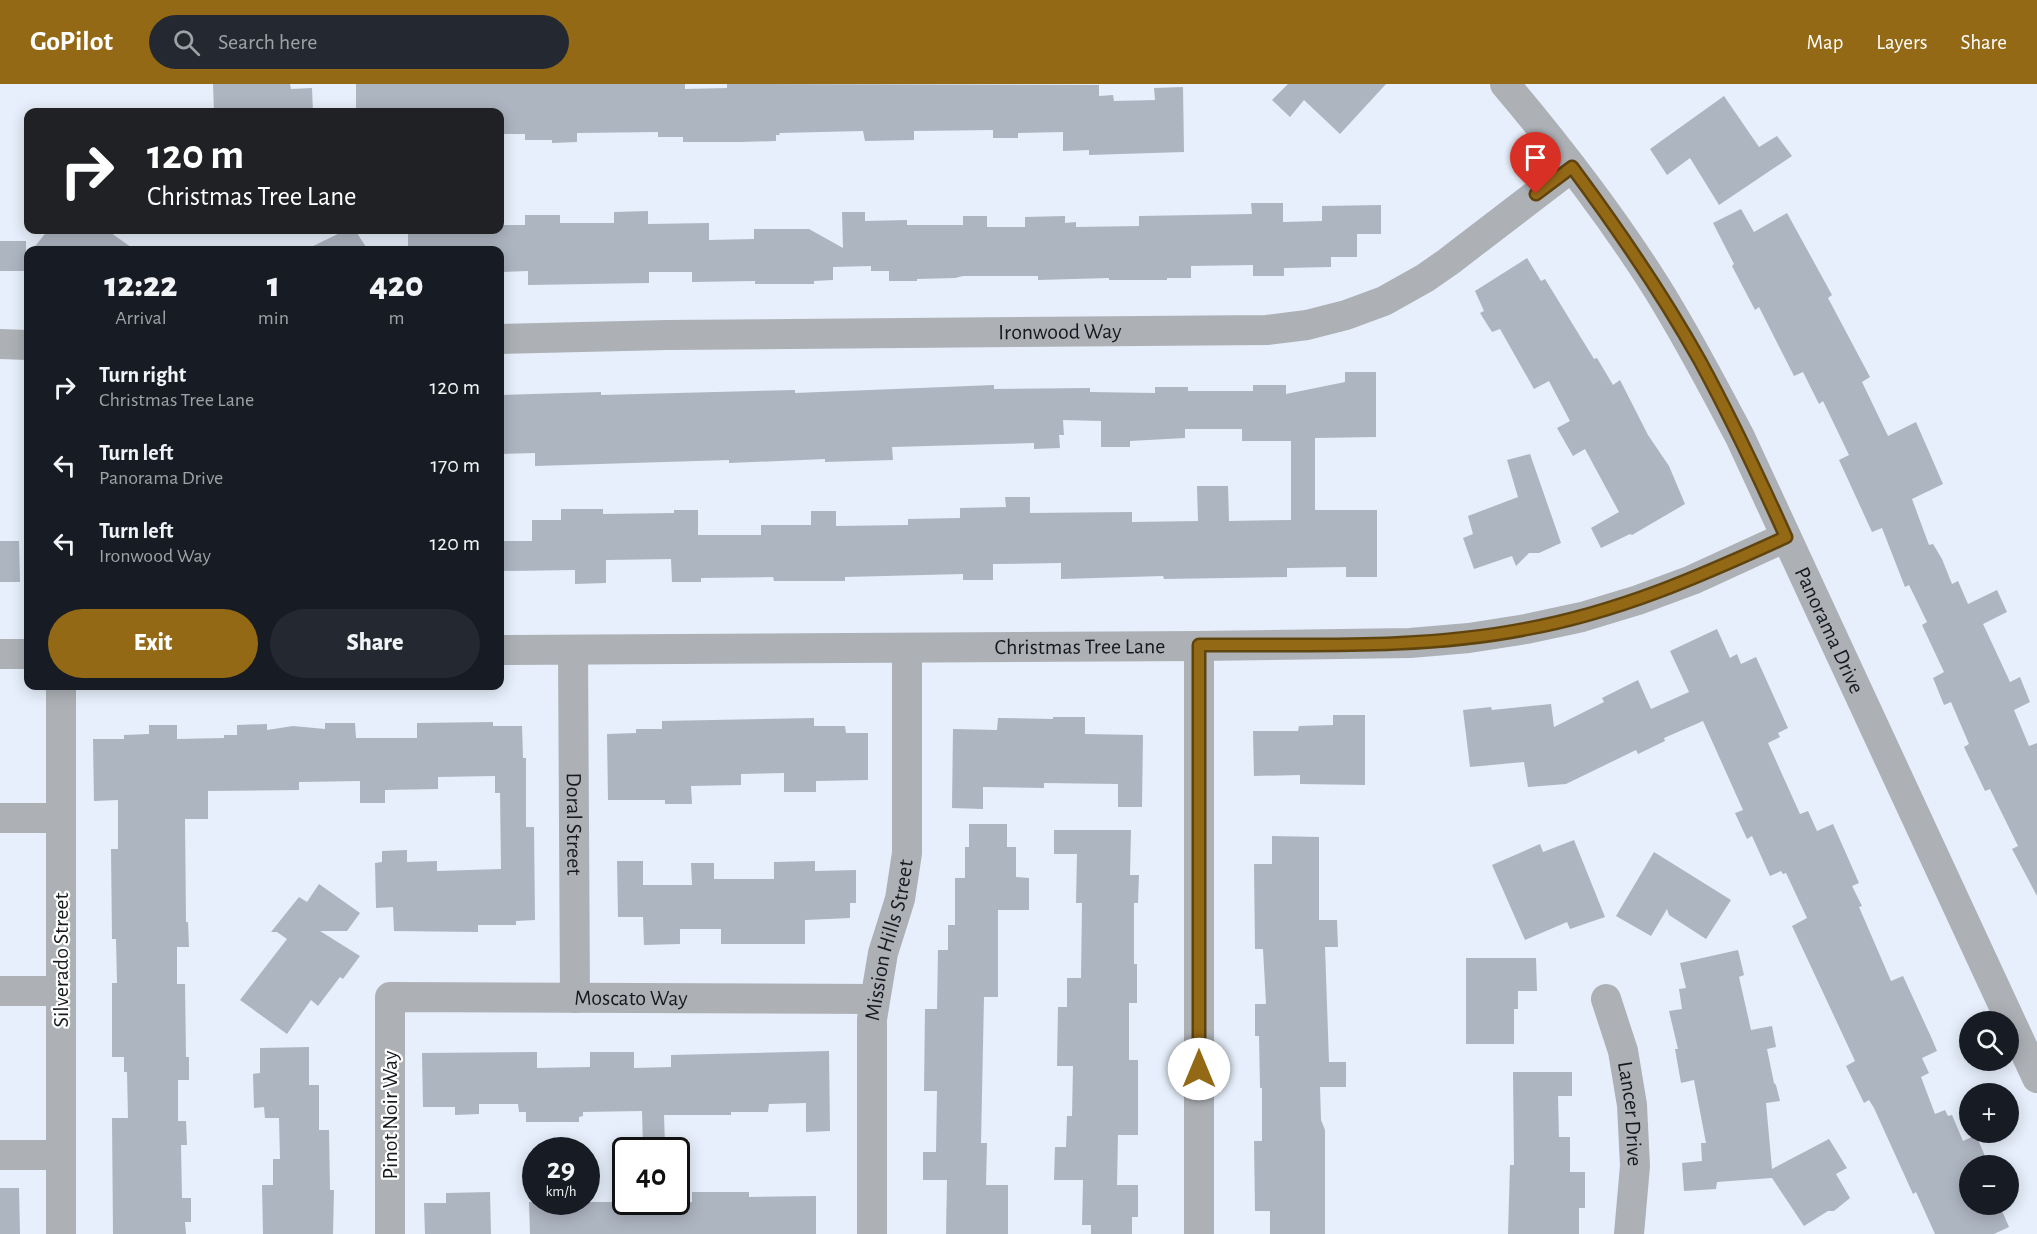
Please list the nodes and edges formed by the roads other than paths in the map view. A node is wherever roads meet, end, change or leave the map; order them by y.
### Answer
1 (1505, 84) edge
2 (1572, 167) junction
3 (504, 339) edge
4 (0, 344) edge
5 (24, 345) edge
6 (1786, 537) junction
7 (1199, 645) junction
8 (907, 648) junction
9 (504, 650) edge
10 (573, 650) junction
11 (0, 654) edge
12 (24, 654) edge
13 (61, 690) edge
14 (0, 818) edge
15 (61, 818) junction
16 (61, 990) junction
17 (0, 991) edge
18 (390, 997) joint
19 (575, 998) junction
20 (874, 999) junction
21 (1606, 999) dead end
22 (2037, 1078) edge
23 (0, 1155) edge
24 (61, 1155) junction
25 (61, 1234) edge
26 (390, 1234) edge
27 (872, 1234) edge
28 (1199, 1234) edge
29 (1629, 1234) edge

1 - 2 street, Panorama Drive
2 - 3 street, Ironwood Way
2 - 6 street, Panorama Drive
4 - 5 street
6 - 7 street, Christmas Tree Lane
6 - 22 street, Panorama Drive
7 - 8 street, Christmas Tree Lane
7 - 28 street
8 - 10 street, Christmas Tree Lane
8 - 20 street, Mission Hills Street
9 - 10 street, Christmas Tree Lane
10 - 19 street, Doral Street
11 - 12 street
13 - 15 street, Silverado Street
14 - 15 street
15 - 16 street, Silverado Street
16 - 17 street
16 - 24 street, Silverado Street
18 - 19 street, Moscato Way
18 - 26 street, Pinot Noir Way
19 - 20 street, Moscato Way
20 - 27 street, Mission Hills Street
21 - 29 street, Lancer Drive
23 - 24 street
24 - 25 street, Silverado Street

